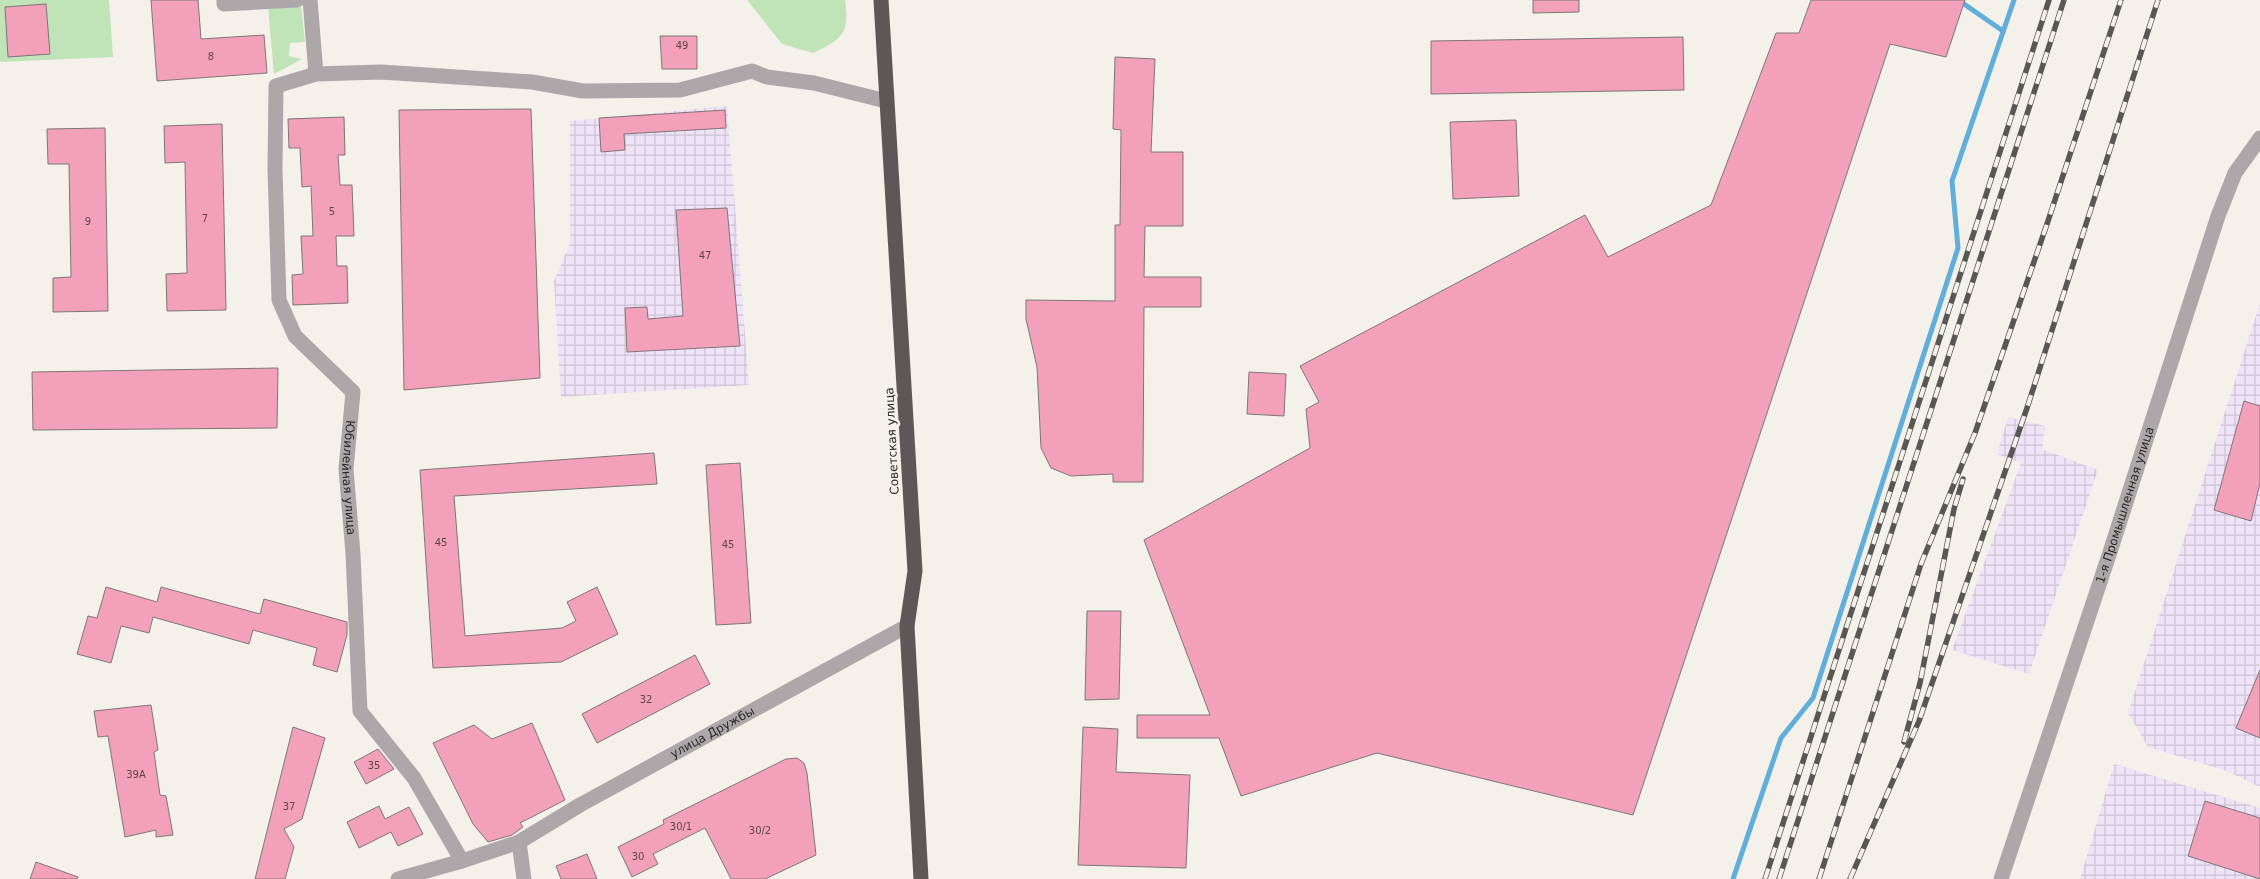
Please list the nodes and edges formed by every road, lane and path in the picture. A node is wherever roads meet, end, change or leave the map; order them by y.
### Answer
1 (224, 0) edge
2 (297, 0) edge
3 (310, 0) edge
4 (881, 0) edge
5 (316, 74) junction
6 (886, 101) junction
7 (2260, 138) edge
8 (906, 626) junction
9 (519, 842) junction
10 (462, 861) junction
11 (398, 879) edge
12 (524, 879) edge
13 (921, 879) edge
14 (2000, 879) edge

1 - 2 street
3 - 5 street
4 - 6 highway, Советская улица
5 - 6 street
5 - 10 street, Юбилейная улица
6 - 8 highway, Советская улица
7 - 14 street, 1-я Промышленная улица
8 - 9 street, улица Дружбы
8 - 13 highway, Советская улица
9 - 10 street, улица Дружбы
9 - 12 street
10 - 11 street, улица Дружбы

